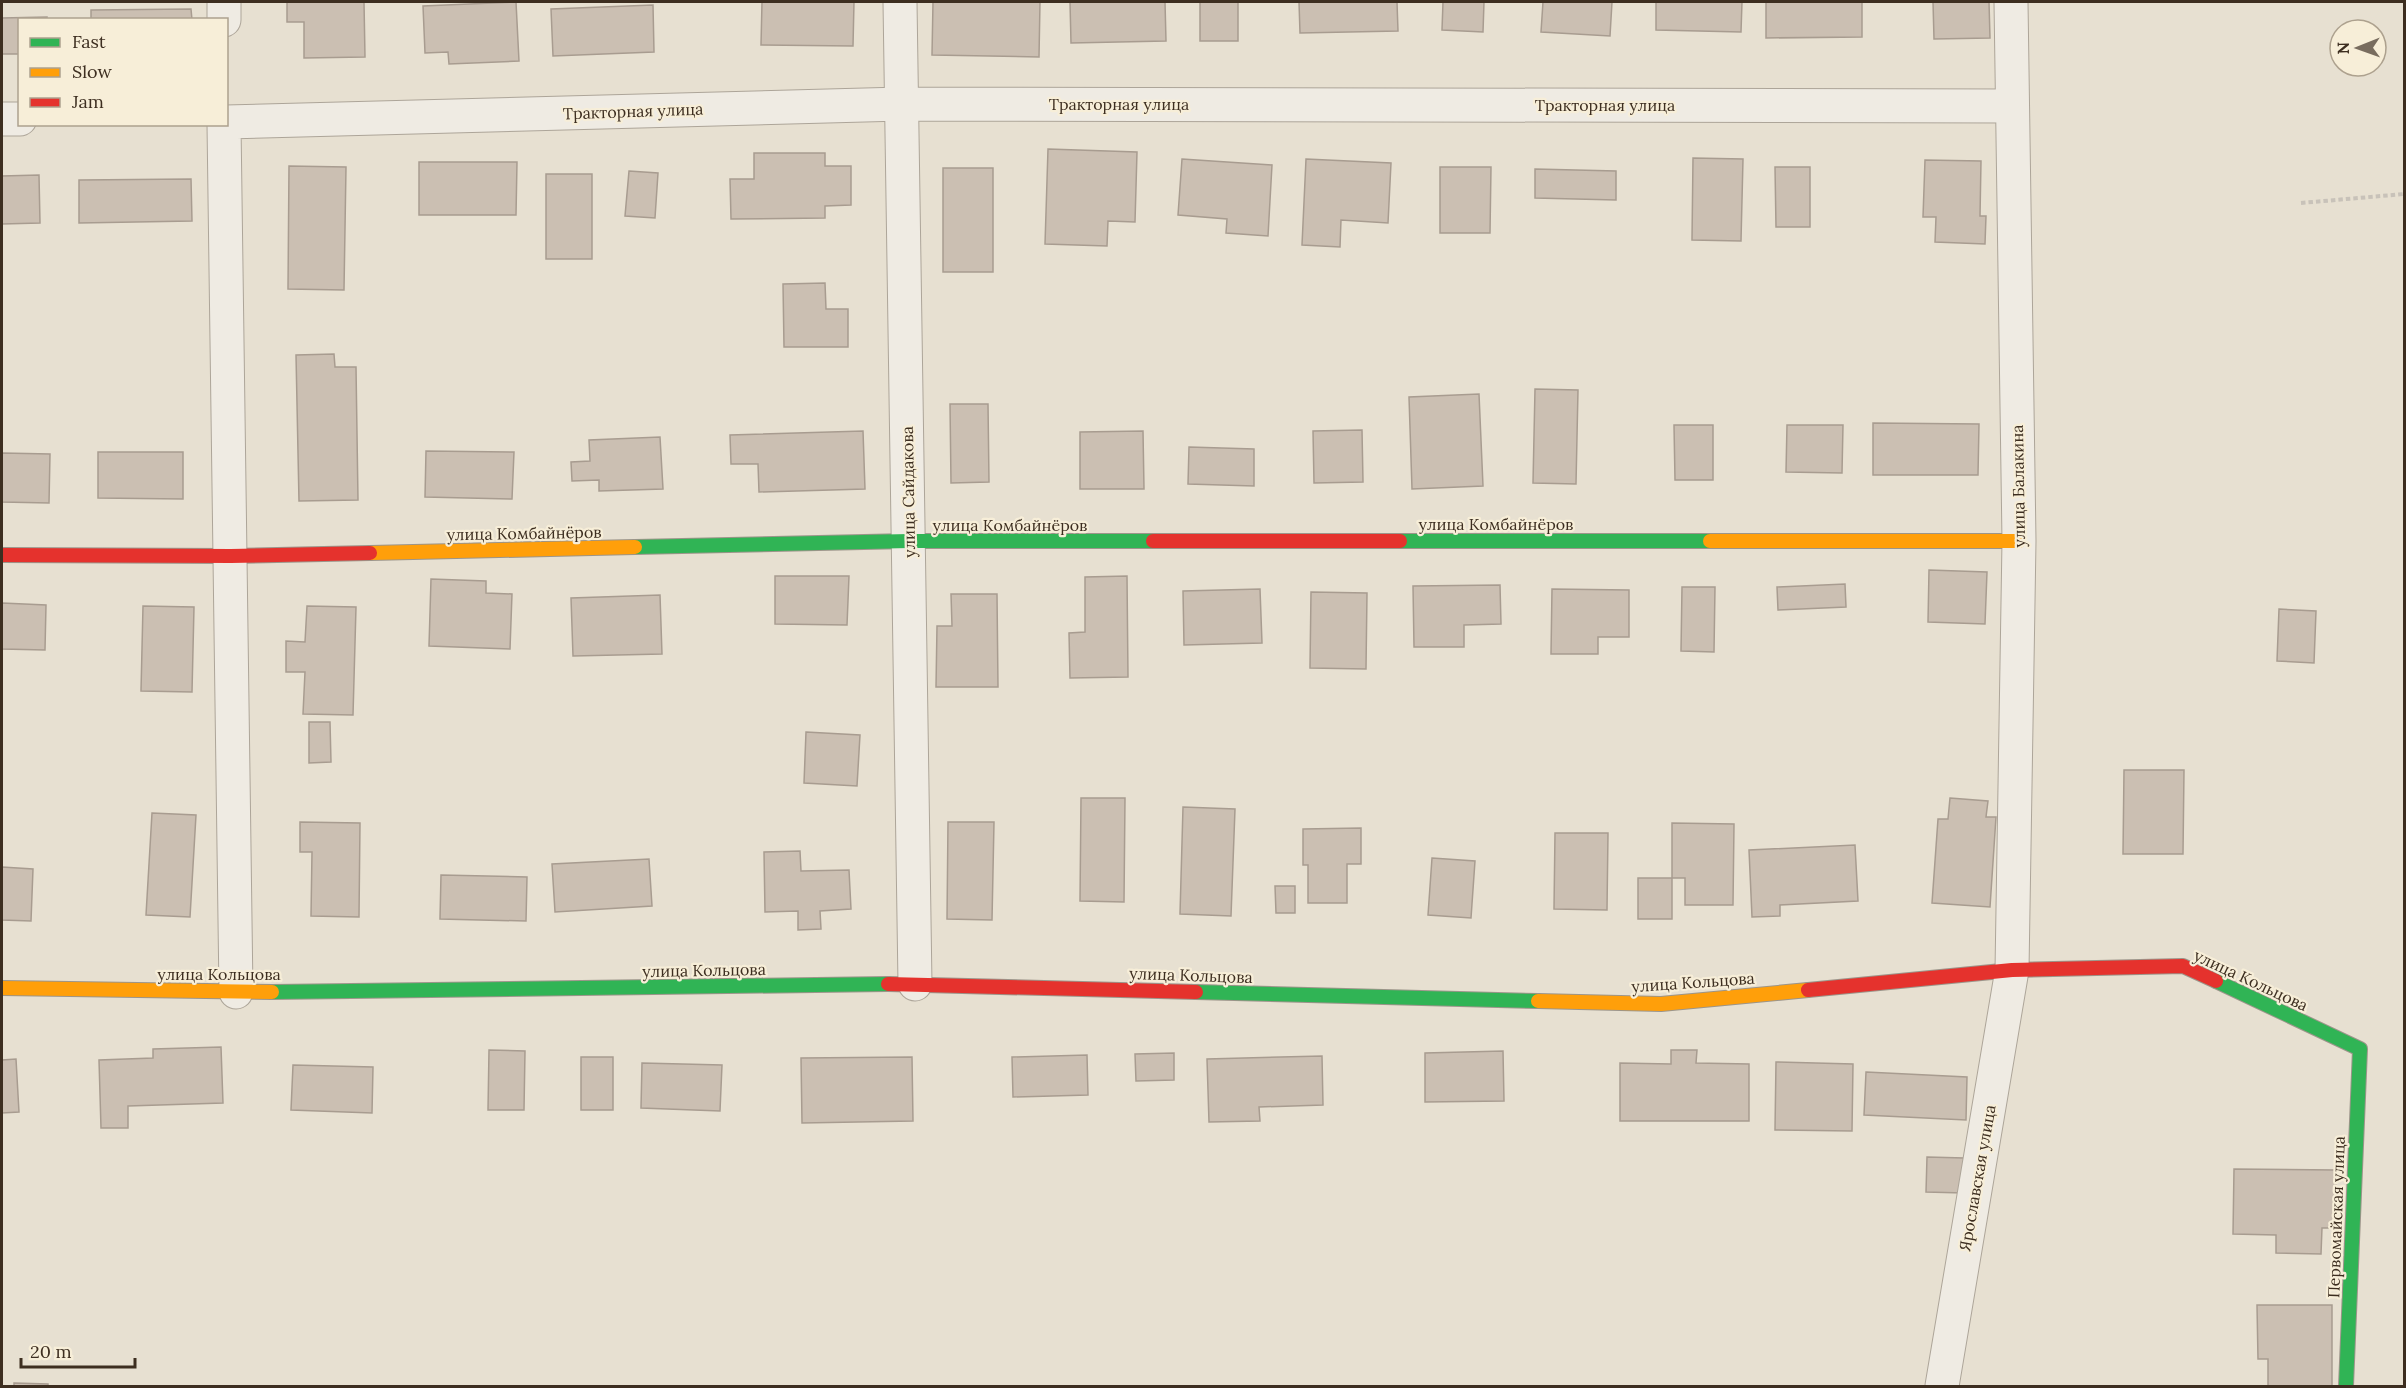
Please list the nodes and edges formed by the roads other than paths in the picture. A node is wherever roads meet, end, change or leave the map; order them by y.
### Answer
1 (224, 2) edge
2 (900, 2) edge
3 (2011, 2) edge
4 (224, 18) edge
5 (902, 104) junction
6 (2011, 106) junction
7 (2, 118) edge
8 (18, 119) edge
9 (228, 123) edge
10 (225, 126) edge
11 (909, 541) junction
12 (2019, 541) junction
13 (2, 555) edge
14 (231, 556) junction
15 (2012, 970) junction
16 (915, 984) junction
17 (2, 988) edge
18 (236, 992) junction
19 (2360, 1049) joint
20 (1942, 1386) edge
21 (2346, 1386) edge

1 - 4 street
2 - 5 street, улица Сайдакова
3 - 6 street, улица Балакина
5 - 6 street, Тракторная улица
5 - 9 street, Тракторная улица
5 - 11 street, улица Сайдакова
6 - 12 street, улица Балакина
7 - 8 street
10 - 14 street
11 - 12 street, улица Комбайнёров
11 - 14 street, улица Комбайнёров
11 - 16 street, улица Сайдакова
12 - 15 street, улица Балакина
13 - 14 street, улица Комбайнёров
14 - 18 street
15 - 16 street, улица Кольцова
15 - 19 street, улица Кольцова
15 - 20 street, Ярославская улица
16 - 18 street, улица Кольцова
17 - 18 street, улица Кольцова
19 - 21 street, Первомайская улица

